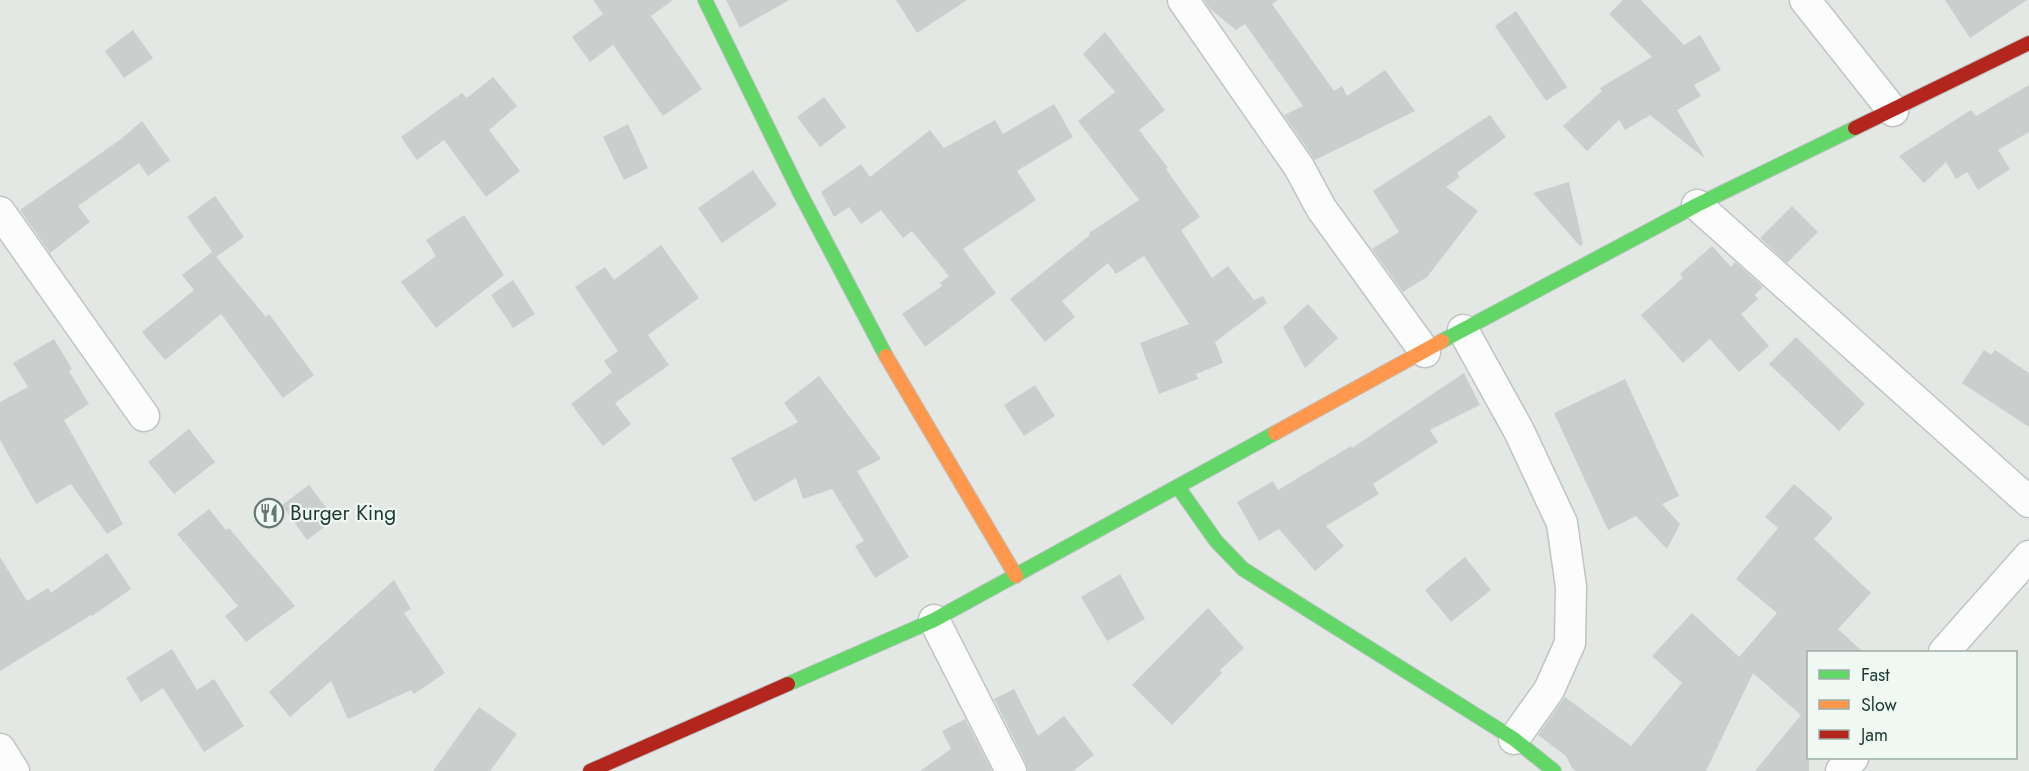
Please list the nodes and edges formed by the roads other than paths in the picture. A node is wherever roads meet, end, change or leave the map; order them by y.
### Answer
1 (705, 0) edge
2 (1183, 0) edge
3 (1805, 0) edge
4 (2029, 43) edge
5 (1893, 111) junction
6 (1697, 205) junction
7 (0, 212) edge
8 (1464, 330) junction
9 (1425, 352) junction
10 (144, 416) dead end
11 (1178, 487) junction
12 (2029, 502) edge
13 (2029, 556) edge
14 (1016, 576) junction
15 (934, 620) junction
16 (1945, 651) edge
17 (1514, 739) junction
18 (0, 749) edge
19 (1852, 759) edge
20 (14, 771) edge
21 (590, 771) edge
22 (1011, 771) edge
23 (1554, 771) edge
24 (1841, 771) edge

1 - 14 street
2 - 9 street
3 - 5 street
4 - 5 street
5 - 6 street
6 - 8 street
6 - 12 street
7 - 10 street
8 - 9 street
8 - 17 street
9 - 11 street
11 - 14 street
11 - 17 street
13 - 16 street
14 - 15 street
15 - 21 street
15 - 22 street
17 - 23 street
18 - 20 street
19 - 24 street

